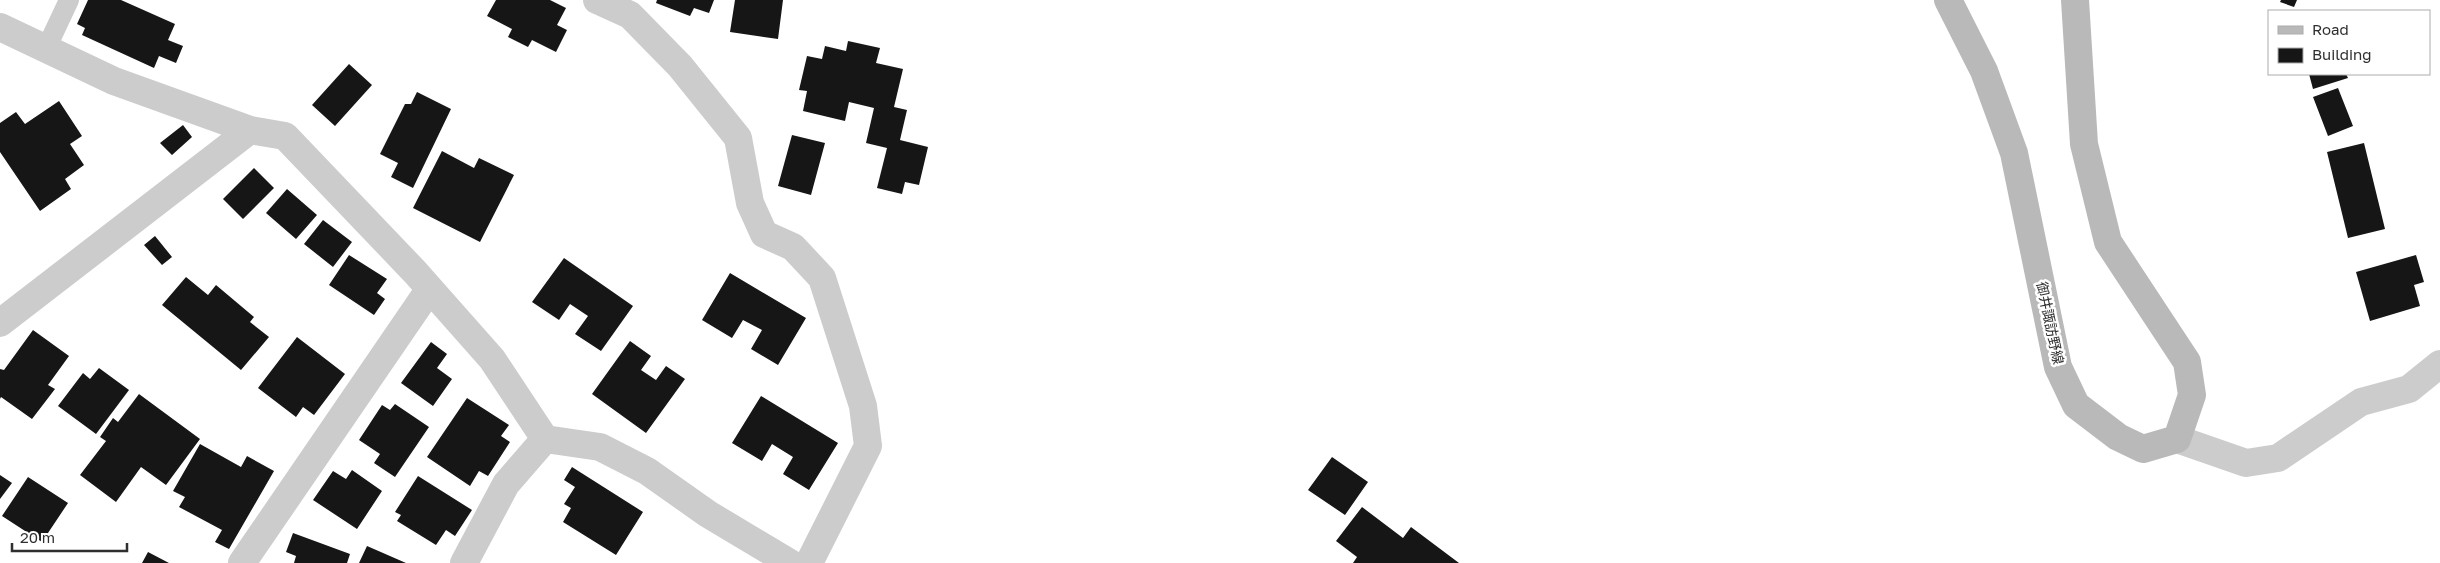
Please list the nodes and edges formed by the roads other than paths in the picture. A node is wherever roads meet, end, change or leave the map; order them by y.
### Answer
1 (69, 0) edge
2 (597, 0) edge
3 (1948, 0) edge
4 (2075, 0) edge
5 (0, 27) edge
6 (46, 49) junction
7 (250, 130) junction
8 (430, 290) junction
9 (0, 322) edge
10 (2440, 364) edge
11 (545, 439) junction
12 (2177, 439) junction
13 (242, 563) edge
14 (464, 563) edge
15 (790, 563) edge
16 (809, 563) edge

1 - 6 lane
2 - 16 street
3 - 12 main road, 御井諏訪野線
4 - 12 main road
5 - 6 street
6 - 7 street
7 - 8 street
7 - 9 street
8 - 11 street
8 - 13 street
10 - 12 street
11 - 14 street
11 - 15 street

